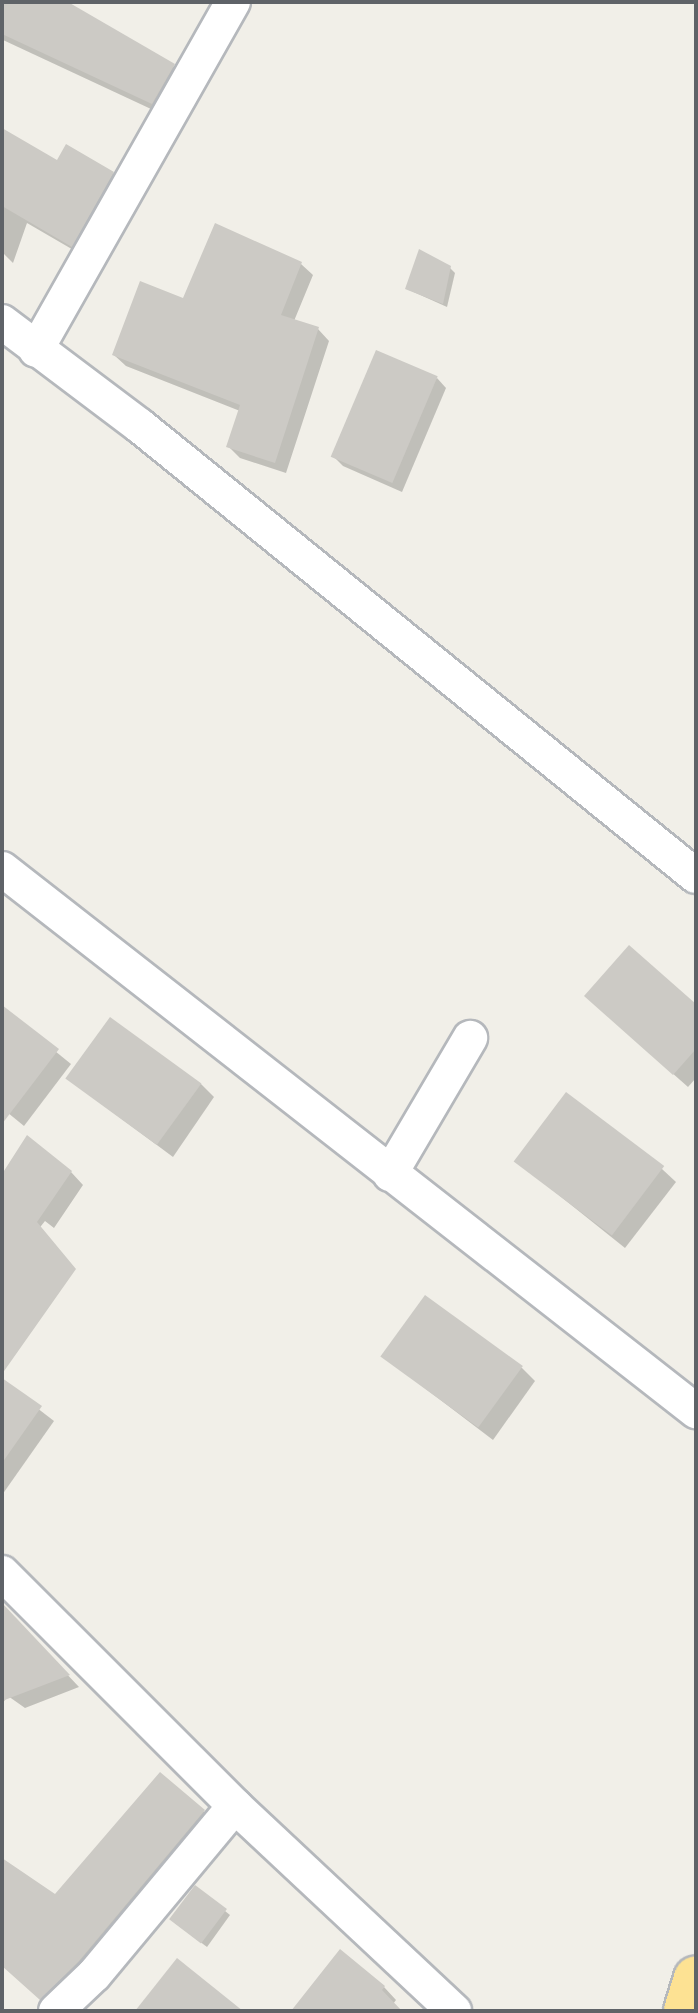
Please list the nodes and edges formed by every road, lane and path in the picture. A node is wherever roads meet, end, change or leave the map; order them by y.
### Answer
1 (233, 2) edge
2 (2, 322) edge
3 (36, 350) junction
4 (2, 869) edge
5 (696, 876) edge
6 (470, 1038) dead end
7 (390, 1174) junction
8 (696, 1411) edge
9 (2, 1573) edge
10 (235, 1806) junction
11 (696, 1978) edge
12 (56, 2011) edge
13 (454, 2011) edge
14 (686, 2011) edge

1 - 3 street
2 - 3 street
3 - 5 street
4 - 7 street
6 - 7 street
7 - 8 street
9 - 10 street
10 - 12 street
10 - 13 street
11 - 14 highway

